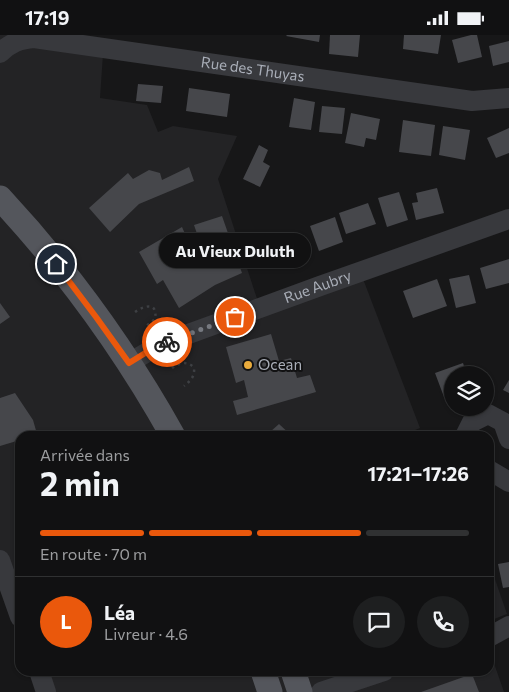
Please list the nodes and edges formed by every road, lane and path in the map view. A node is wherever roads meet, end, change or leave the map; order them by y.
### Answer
1 (0, 53) edge
2 (509, 98) edge
3 (0, 198) edge
4 (509, 219) edge
5 (135, 312) dead end
6 (145, 327) dead end
7 (129, 363) junction
8 (172, 368) dead end
9 (184, 386) dead end
10 (170, 431) edge
11 (468, 431) edge
12 (509, 439) edge
13 (494, 473) edge
14 (509, 482) edge
15 (0, 560) edge
16 (15, 603) edge
17 (509, 626) edge
18 (494, 634) edge
19 (41, 676) edge
20 (265, 676) edge
21 (294, 676) edge
22 (369, 676) edge
23 (46, 692) edge
24 (270, 692) edge
25 (300, 692) edge
26 (321, 692) edge

1 - 2 street, Rue des Thuyas
3 - 7 main road
4 - 7 street, Rue Aubry
5 - 6 path
7 - 10 main road
8 - 9 path
11 - 12 street
13 - 14 street
15 - 16 street
17 - 18 street
19 - 23 street
20 - 24 main road
21 - 25 main road
22 - 26 street

